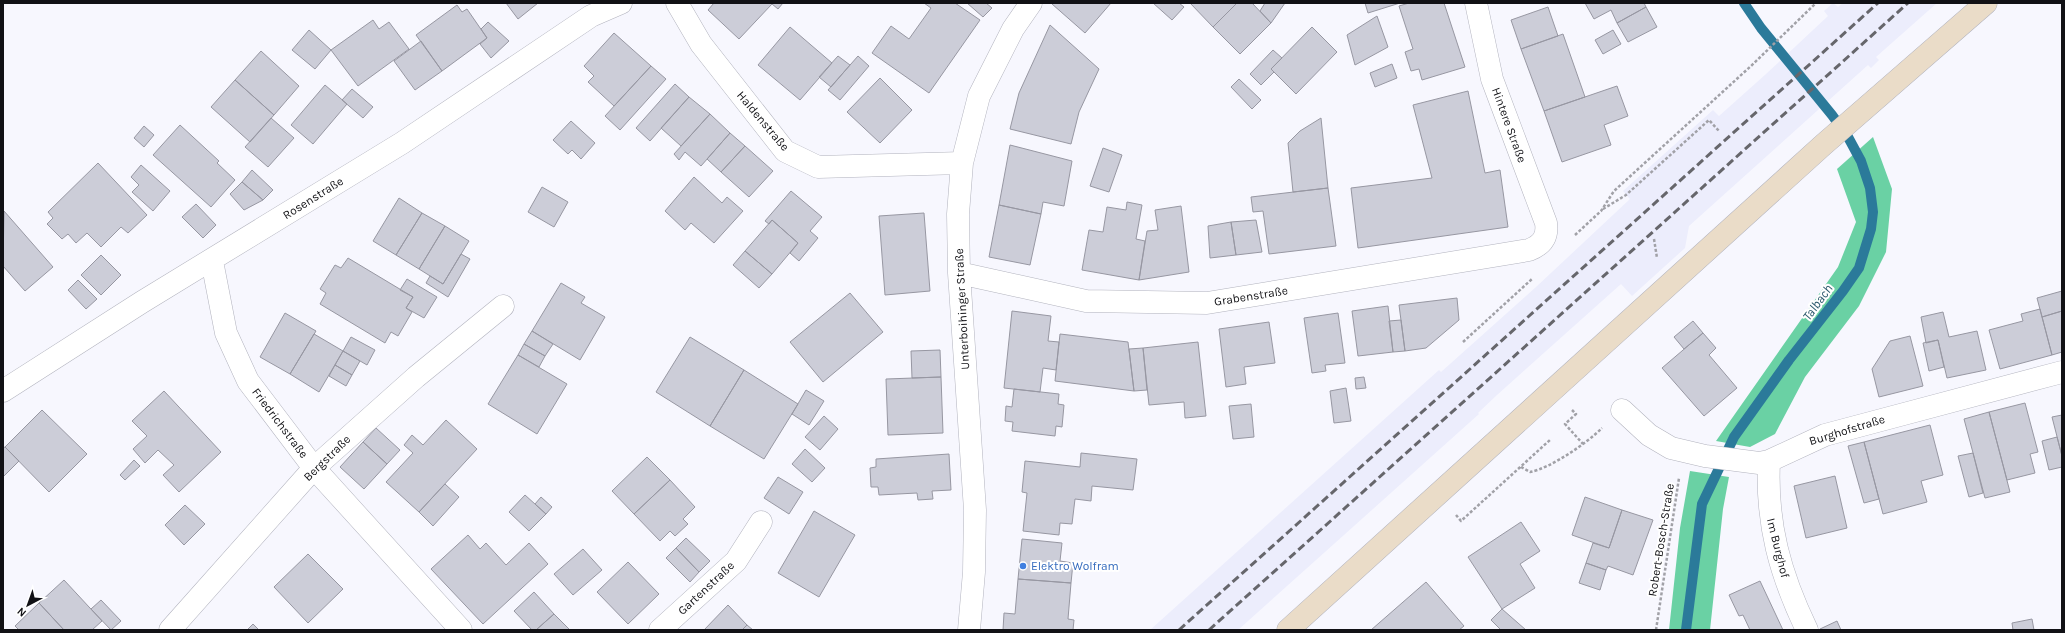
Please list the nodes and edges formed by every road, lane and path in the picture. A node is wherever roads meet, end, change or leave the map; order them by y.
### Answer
1 (621, 3) edge
2 (677, 3) edge
3 (1031, 3) edge
4 (1476, 3) edge
5 (1816, 3) edge
6 (1986, 3) edge
7 (1719, 131) dead end
8 (962, 163) junction
9 (1601, 211) junction
10 (1544, 238) junction
11 (212, 261) junction
12 (959, 273) junction
13 (1530, 281) dead end
14 (502, 306) dead end
15 (1463, 342) dead end
16 (2062, 372) edge
17 (3, 391) edge
18 (1622, 410) dead end
19 (1576, 414) dead end
20 (1551, 439) dead end
21 (1683, 452) junction
22 (1769, 461) junction
23 (314, 468) junction
24 (1521, 468) junction
25 (1461, 521) dead end
26 (761, 522) dead end
27 (170, 630) edge
28 (461, 630) edge
29 (660, 630) edge
30 (969, 630) edge
31 (1288, 630) edge
32 (1656, 630) edge
33 (1807, 630) edge

1 - 11 street, Rosenstraße
2 - 8 street, Haldenstraße
3 - 8 street, Unterboihinger Straße
4 - 10 street, Hintere Straße
5 - 9 path
6 - 31 main road
7 - 9 path
8 - 12 street, Unterboihinger Straße
9 - 10 path
10 - 12 street, Grabenstraße
11 - 17 street, Rosenstraße
11 - 23 street, Friedrichstraße
12 - 30 street, Unterboihinger Straße
13 - 15 path
14 - 23 street, Bergstraße
16 - 22 street, Burghofstraße
18 - 21 street, Burghofstraße
19 - 24 path
20 - 24 path
21 - 22 street, Burghofstraße
21 - 32 path, Robert-Bosch-Straße
22 - 33 street, Im Burghof
23 - 27 street, Bergstraße
23 - 28 street, Friedrichstraße
24 - 25 path
26 - 29 street, Gartenstraße

